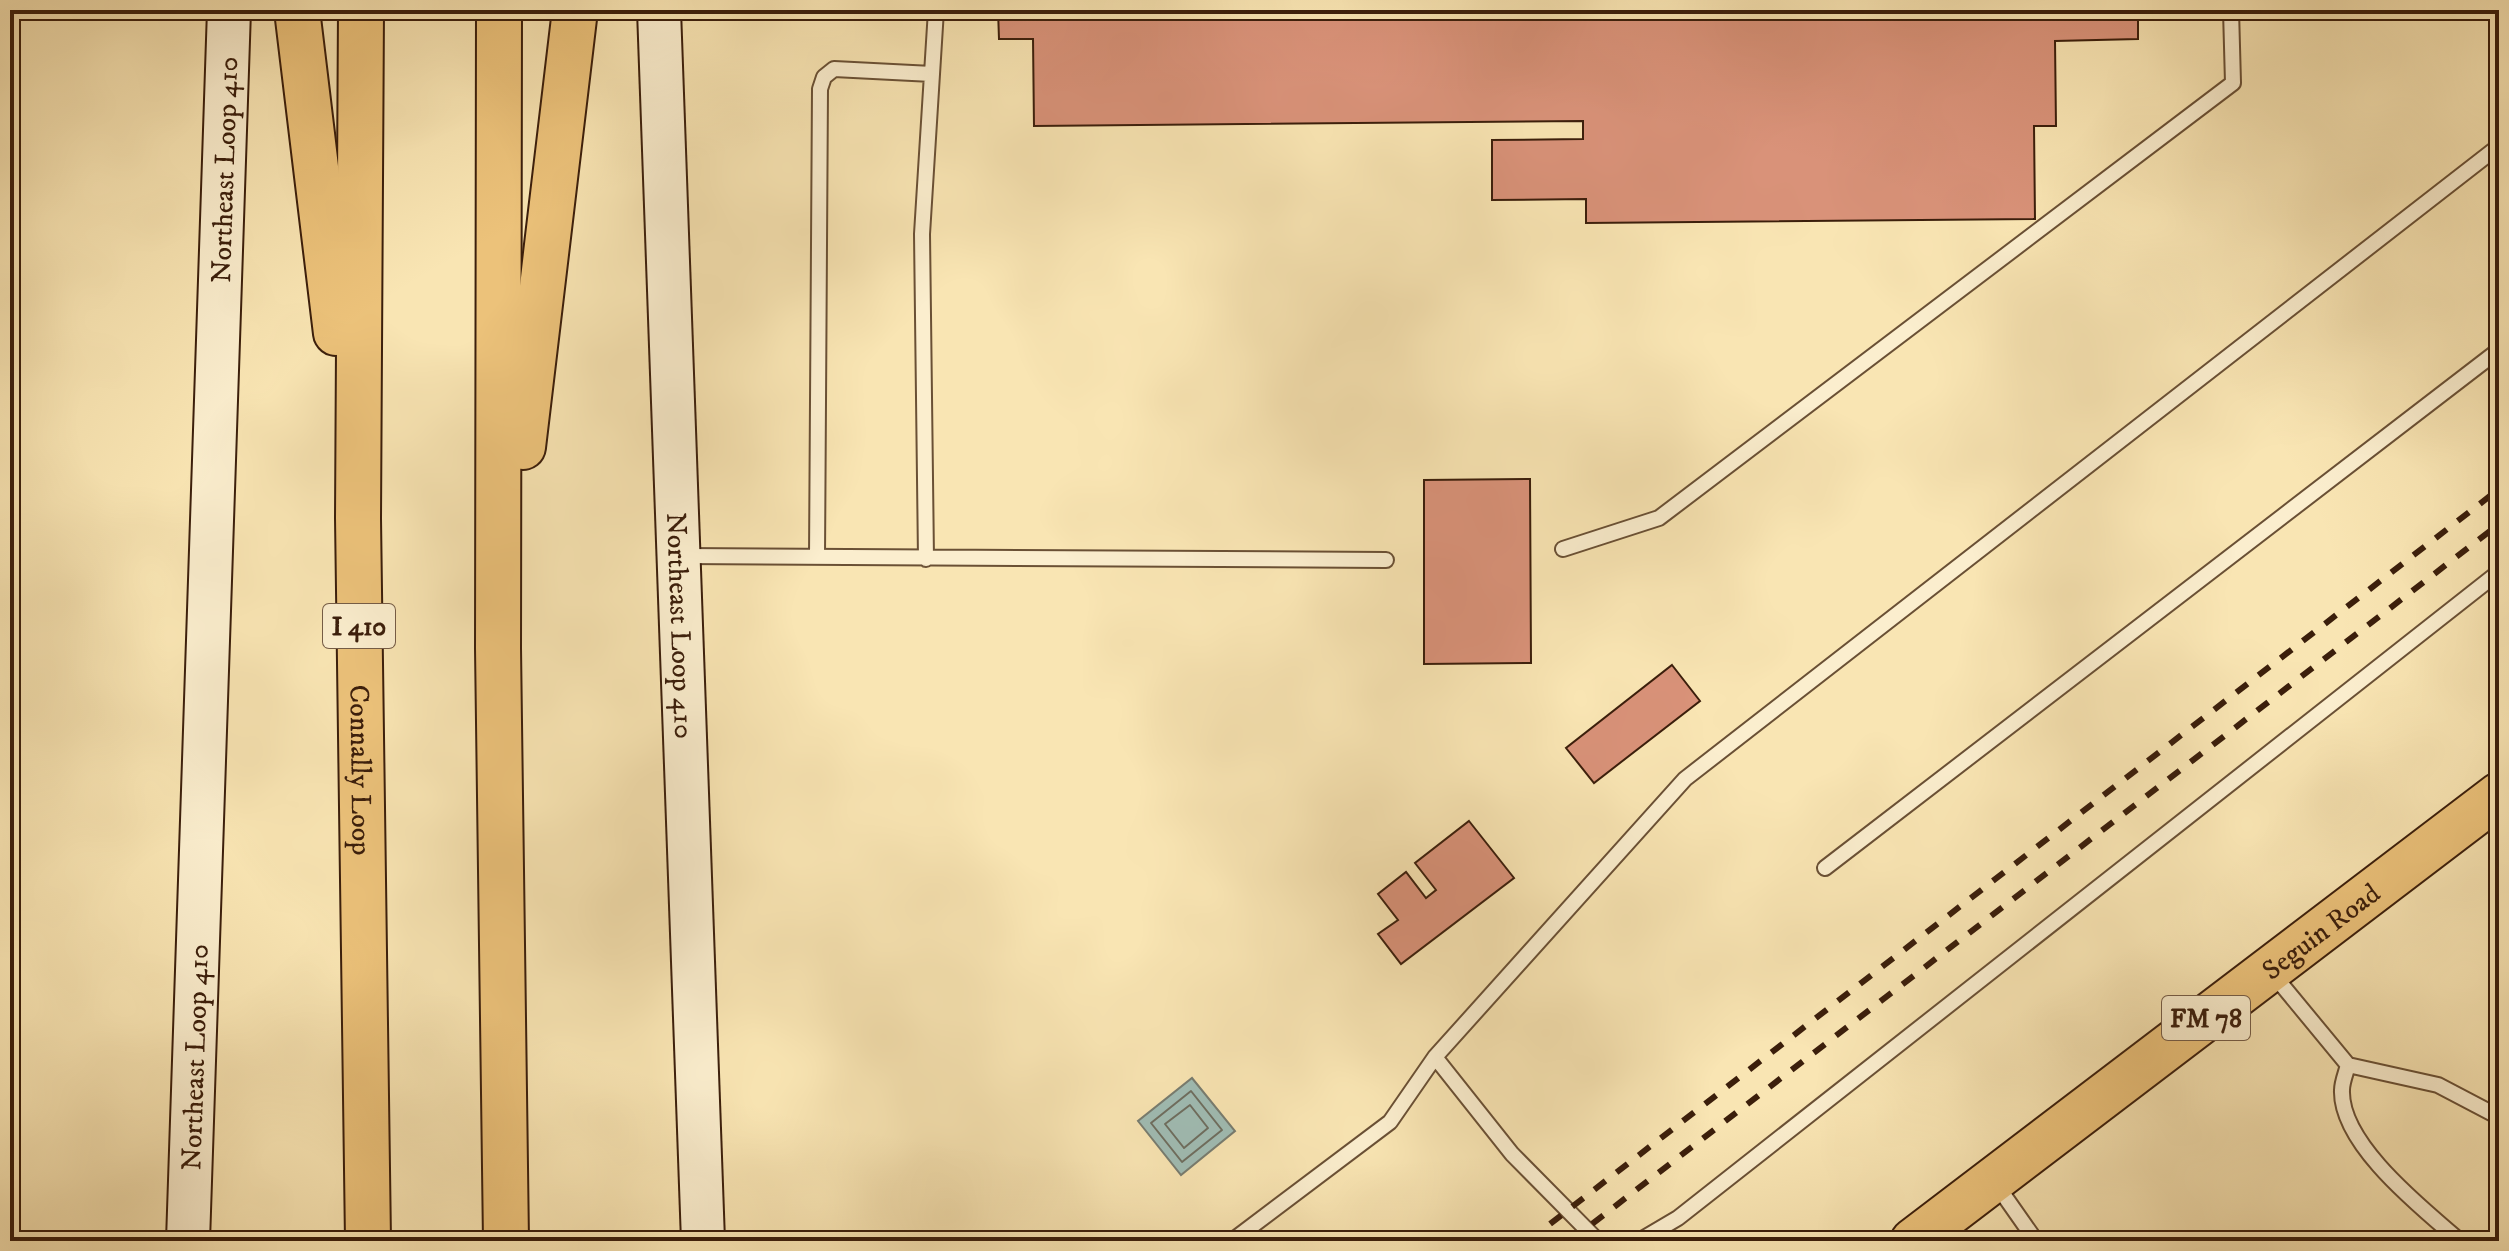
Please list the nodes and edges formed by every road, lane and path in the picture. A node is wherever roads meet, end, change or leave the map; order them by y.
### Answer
1 (229, 10) edge
2 (297, 10) edge
3 (361, 10) edge
4 (499, 10) edge
5 (575, 10) edge
6 (659, 10) edge
7 (936, 10) edge
8 (2231, 10) edge
9 (932, 74) junction
10 (2499, 146) edge
11 (2499, 350) edge
12 (358, 518) junction
13 (1563, 549) dead end
14 (679, 556) junction
15 (817, 557) junction
16 (926, 559) junction
17 (1386, 560) dead end
18 (2499, 572) edge
19 (498, 648) junction
20 (2499, 795) edge
21 (1825, 868) dead end
22 (2269, 970) junction
23 (1435, 1057) junction
24 (2348, 1065) junction
25 (2498, 1114) edge
26 (1993, 1180) junction
27 (188, 1241) edge
28 (368, 1241) edge
29 (506, 1241) edge
30 (703, 1241) edge
31 (1232, 1241) edge
32 (1598, 1241) edge
33 (1639, 1241) edge
34 (1913, 1241) edge
35 (2036, 1241) edge
36 (2460, 1241) edge

1 - 27 street, Northeast Loop 410
2 - 12 main road
3 - 12 main road, Connally Loop / I 410
4 - 19 main road
5 - 19 main road
6 - 14 street, Northeast Loop 410
7 - 9 lane
8 - 13 lane
9 - 15 lane
9 - 16 lane
10 - 23 lane
11 - 21 lane
12 - 28 main road, Connally Loop / I 410
14 - 15 lane
14 - 30 street, Northeast Loop 410
15 - 16 lane
16 - 17 lane
18 - 33 lane
19 - 29 main road
20 - 22 main road, Seguin Road / FM 78
22 - 24 lane
22 - 26 main road, Seguin Road / FM 78
23 - 31 lane
23 - 32 lane
24 - 25 lane
24 - 36 lane
26 - 34 main road, Seguin Road / FM 78
26 - 35 lane

